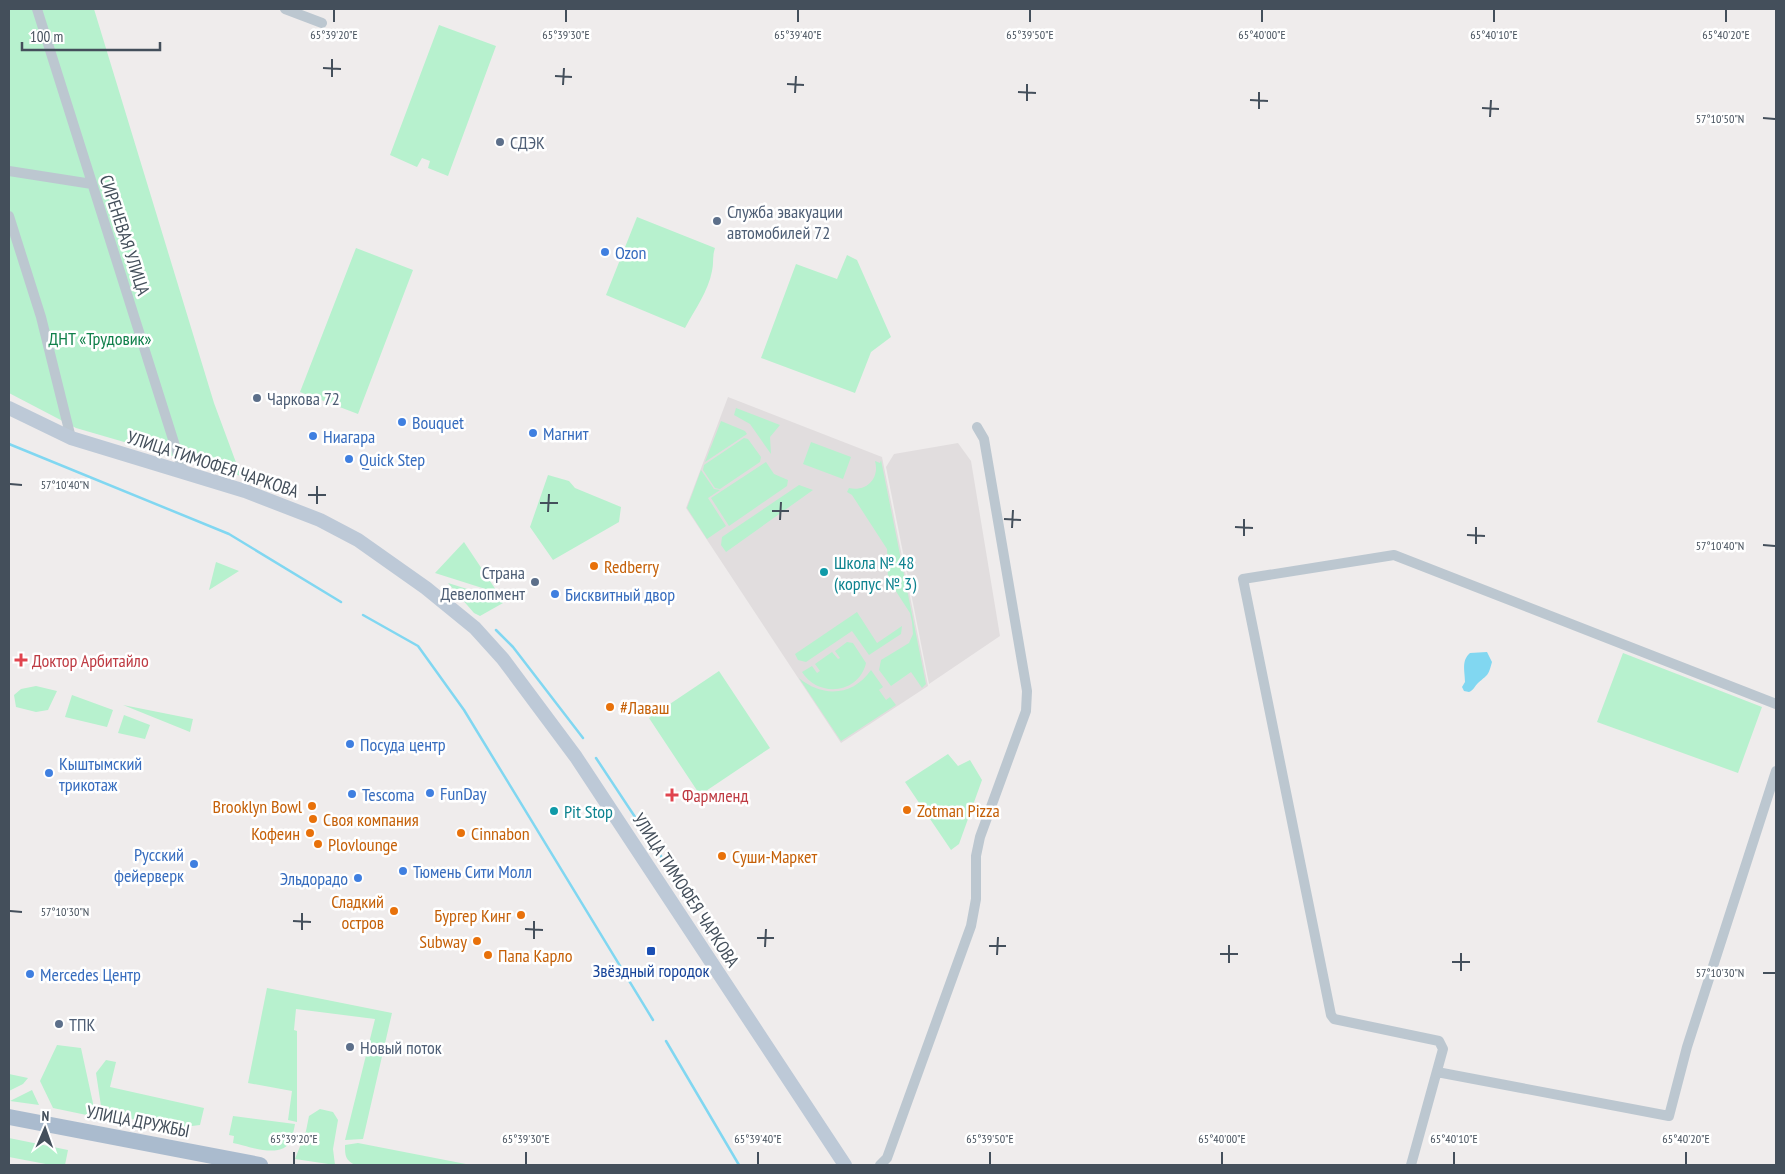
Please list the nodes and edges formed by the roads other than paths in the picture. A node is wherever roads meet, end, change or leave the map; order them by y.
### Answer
1 (36, 9) edge
2 (285, 9) edge
3 (322, 23) dead end
4 (9, 171) edge
5 (92, 184) junction
6 (9, 216) edge
7 (9, 408) edge
8 (977, 427) dead end
9 (71, 438) junction
10 (183, 472) junction
11 (1776, 704) edge
12 (1776, 771) edge
13 (1437, 1072) junction
14 (9, 1117) edge
15 (206, 1160) edge
16 (260, 1165) edge
17 (845, 1165) edge
18 (880, 1165) edge
19 (1411, 1165) edge

1 - 5 street, СИРЕНЕВАЯ УЛИЦА
2 - 3 street
4 - 5 street
5 - 10 street, СИРЕНЕВАЯ УЛИЦА
6 - 9 street
7 - 9 main road, УЛИЦА ТИМОФЕЯ ЧАРКОВА
8 - 18 street
9 - 10 main road, УЛИЦА ТИМОФЕЯ ЧАРКОВА
10 - 17 main road, УЛИЦА ТИМОФЕЯ ЧАРКОВА
11 - 13 street
12 - 13 street
13 - 19 street
14 - 15 main road, УЛИЦА ДРУЖБЫ
15 - 16 main road, УЛИЦА ДРУЖБЫ

